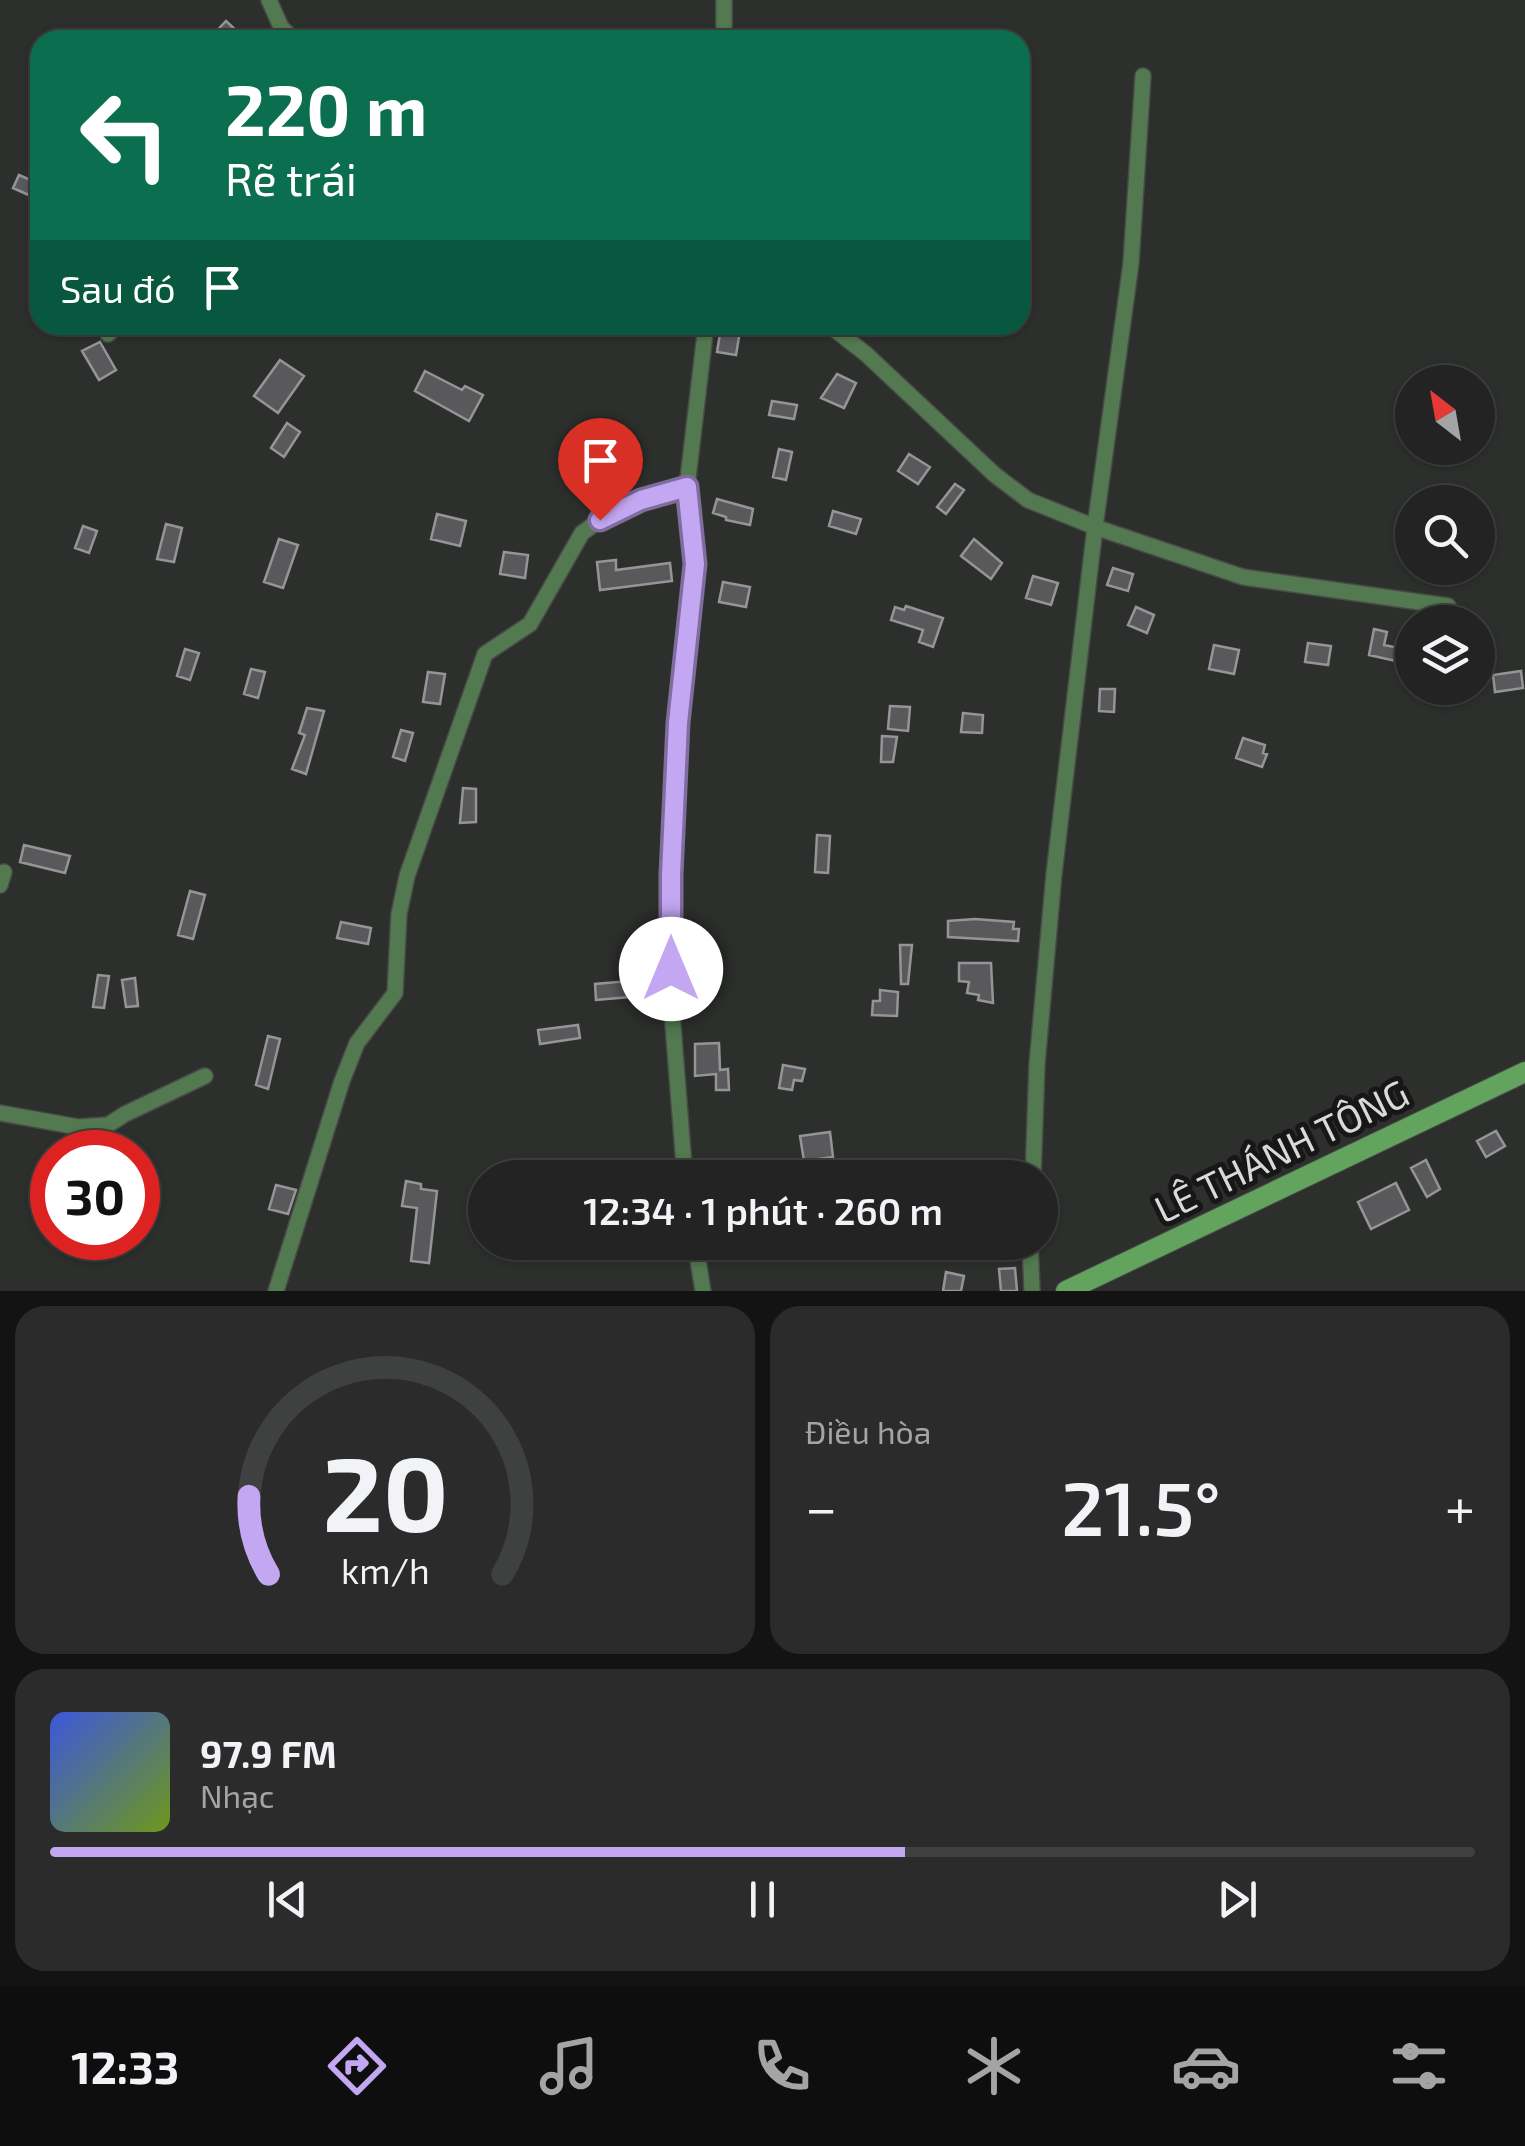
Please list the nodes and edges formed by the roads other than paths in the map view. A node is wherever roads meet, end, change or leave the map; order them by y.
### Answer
1 (269, 0) edge
2 (724, 0) edge
3 (285, 30) edge
4 (724, 30) edge
5 (1142, 76) dead end
6 (705, 335) edge
7 (842, 335) edge
8 (687, 487) junction
9 (1095, 527) junction
10 (1441, 605) edge
11 (1525, 1072) edge
12 (205, 1076) dead end
13 (0, 1113) edge
14 (683, 1160) edge
15 (1033, 1160) edge
16 (698, 1260) edge
17 (1031, 1260) edge
18 (276, 1291) edge
19 (702, 1291) edge
20 (1032, 1291) edge
21 (1066, 1291) edge

1 - 3 street
2 - 4 street
5 - 9 street
6 - 8 street
7 - 9 street
8 - 14 street
8 - 18 street
9 - 10 street
9 - 15 street
11 - 21 street, LÊ THÁNH TÔNG
12 - 13 street
16 - 19 street
17 - 20 street

